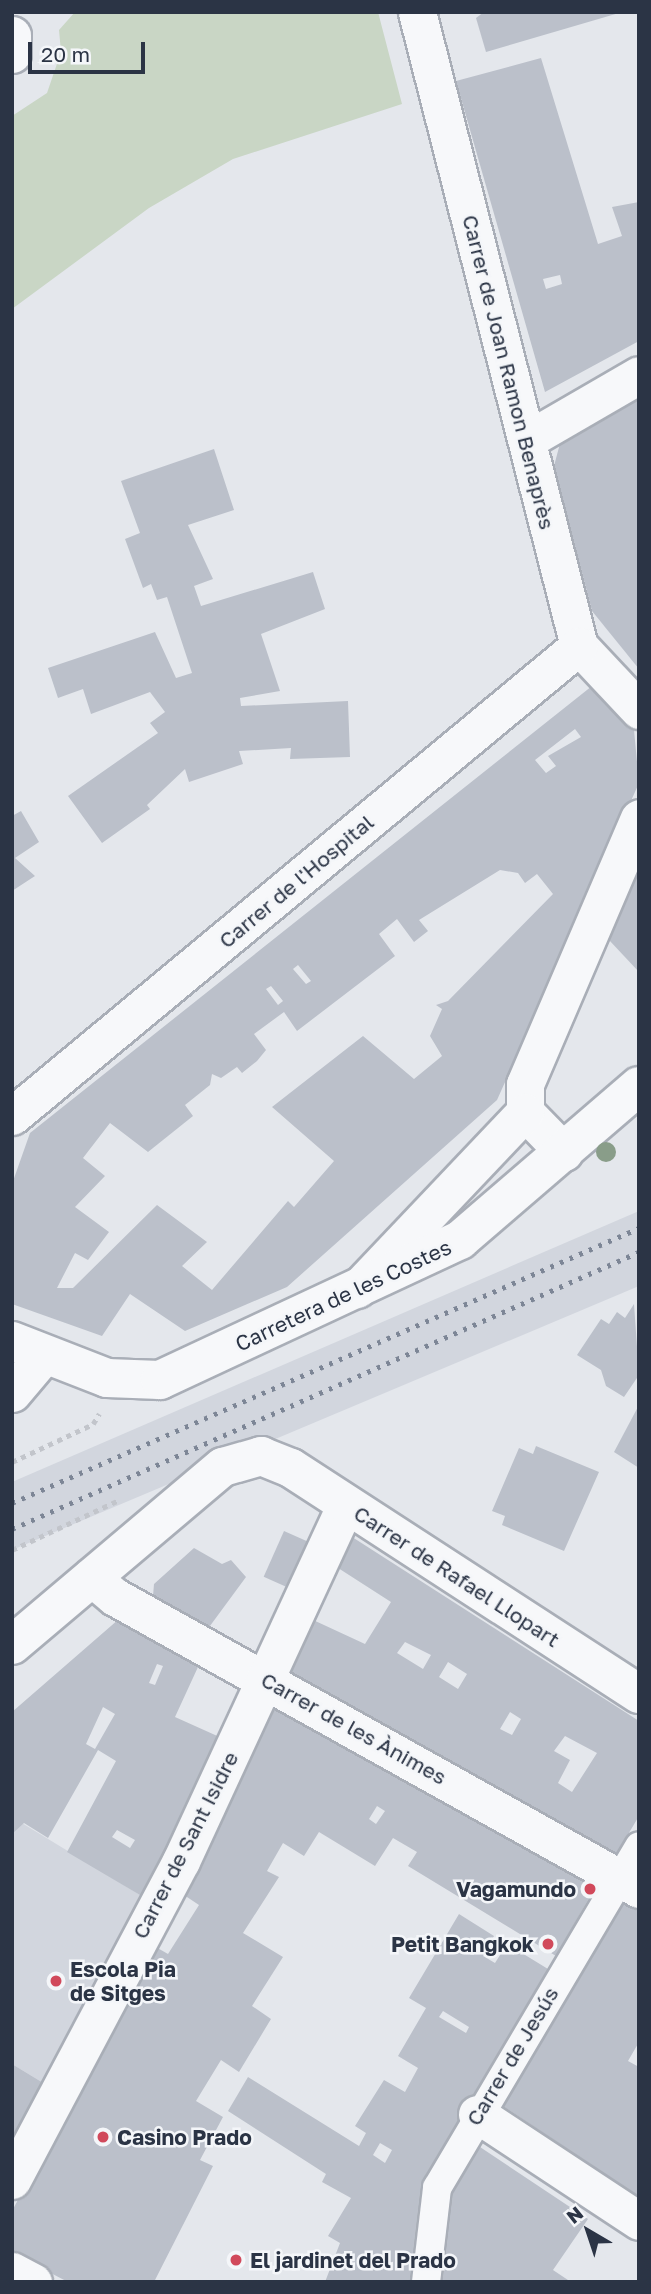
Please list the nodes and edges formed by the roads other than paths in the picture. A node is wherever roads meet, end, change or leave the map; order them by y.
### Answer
1 (416, 12) edge
2 (12, 34) edge
3 (12, 54) edge
4 (639, 375) edge
5 (527, 440) junction
6 (579, 646) junction
7 (639, 710) edge
8 (639, 818) edge
9 (639, 1086) edge
10 (525, 1112) junction
11 (12, 1116) edge
12 (564, 1152) junction
13 (355, 1291) junction
14 (29, 1347) edge
15 (12, 1394) edge
16 (346, 1504) junction
17 (91, 1577) junction
18 (12, 1645) edge
19 (268, 1679) junction
20 (639, 1695) edge
21 (639, 1846) edge
22 (629, 1884) edge
23 (477, 2114) junction
24 (12, 2180) edge
25 (639, 2221) edge
26 (12, 2271) edge
27 (33, 2282) edge
28 (426, 2282) edge

1 - 5 street, Carrer de Joan Ramon Benaprès
2 - 3 street
4 - 5 street
5 - 6 street, Carrer de Joan Ramon Benaprès
6 - 7 street, Carrer de Joan Ramon Benaprès
6 - 11 street, Carrer de l'Hospital
8 - 10 street
9 - 12 street, Carretera de les Costes
10 - 12 street
10 - 13 street
12 - 13 street, Carretera de les Costes
13 - 14 street, Carretera de les Costes
14 - 15 street
16 - 17 street, Carrer de Rafael Llopart
16 - 19 street, Carrer de Sant Isidre
16 - 20 street, Carrer de Rafael Llopart
17 - 18 street
17 - 19 street, Carrer de les Ànimes
19 - 22 street, Carrer de les Ànimes
19 - 24 street, Carrer de Sant Isidre
21 - 22 street, Carrer de Jesús
22 - 23 street, Carrer de Jesús
23 - 25 street
23 - 28 street, Carrer de Jesús
26 - 27 street

